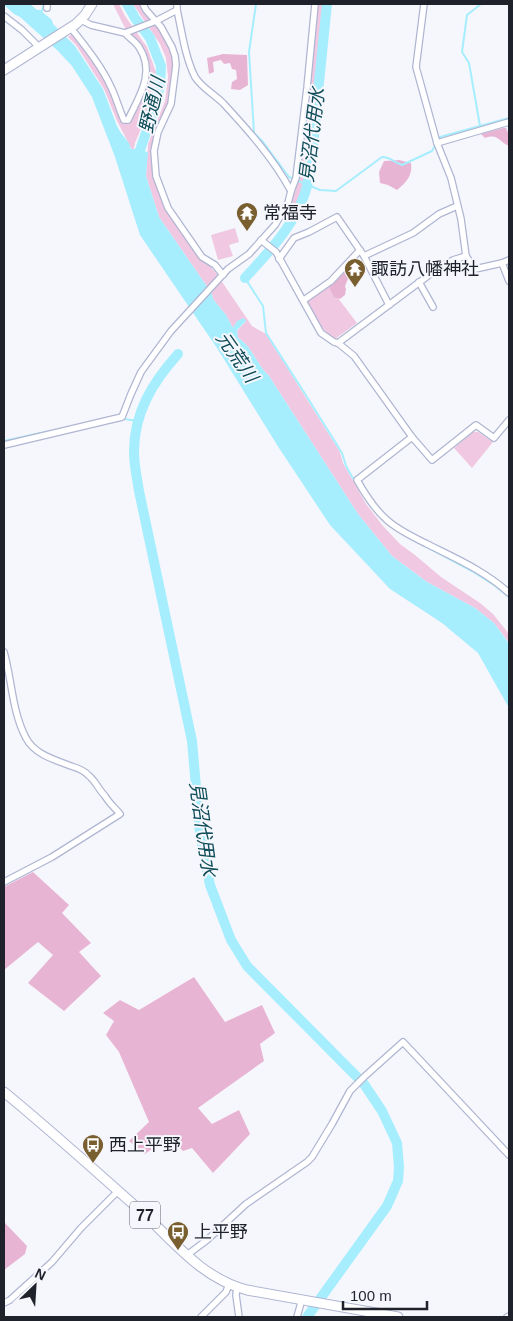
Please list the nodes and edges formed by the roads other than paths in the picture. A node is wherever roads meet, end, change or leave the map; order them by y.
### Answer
1 (92, 4) edge
2 (143, 4) edge
3 (314, 4) edge
4 (424, 4) edge
5 (177, 7) edge
6 (4, 16) edge
7 (81, 20) junction
8 (156, 21) junction
9 (70, 28) junction
10 (126, 33) junction
11 (40, 46) junction
12 (4, 70) edge
13 (509, 122) edge
14 (437, 144) junction
15 (291, 191) junction
16 (457, 206) junction
17 (261, 240) junction
18 (360, 250) junction
19 (364, 256) junction
20 (466, 256) junction
21 (279, 258) junction
22 (509, 260) edge
23 (502, 263) junction
24 (221, 276) junction
25 (419, 282) junction
26 (509, 282) edge
27 (304, 300) junction
28 (389, 305) junction
29 (433, 307) dead end
30 (338, 343) junction
31 (509, 420) edge
32 (412, 437) junction
33 (4, 445) edge
34 (509, 593) edge
35 (4, 652) edge
36 (4, 882) edge
37 (4, 1092) edge
38 (509, 1155) edge
39 (118, 1191) junction
40 (187, 1255) junction
41 (233, 1286) junction
42 (304, 1300) junction
43 (4, 1303) edge
44 (201, 1317) edge
45 (239, 1317) edge
46 (297, 1317) edge
47 (398, 1317) edge

1 - 7 main road
2 - 8 street
3 - 15 street
4 - 14 street
5 - 8 street
5 - 15 street
6 - 11 street
7 - 9 main road
7 - 10 street
8 - 10 street
8 - 24 street
9 - 10 street
9 - 11 main road
11 - 12 main road
13 - 14 street
14 - 16 street
15 - 17 street
16 - 19 street
16 - 20 street
17 - 21 street
17 - 24 street
18 - 19 street
18 - 21 street
18 - 27 street
19 - 28 street
20 - 23 street
20 - 25 street
21 - 27 street
22 - 23 street
23 - 26 street
24 - 33 street
25 - 28 street
25 - 29 street
27 - 30 street
28 - 30 street
30 - 32 street
31 - 32 street
32 - 34 street
35 - 36 street
37 - 39 main road, 77
38 - 40 street
39 - 40 main road, 77
39 - 43 street
40 - 41 main road, 77
41 - 42 main road, 77
41 - 44 street
41 - 45 street
42 - 46 street
42 - 47 main road, 77

